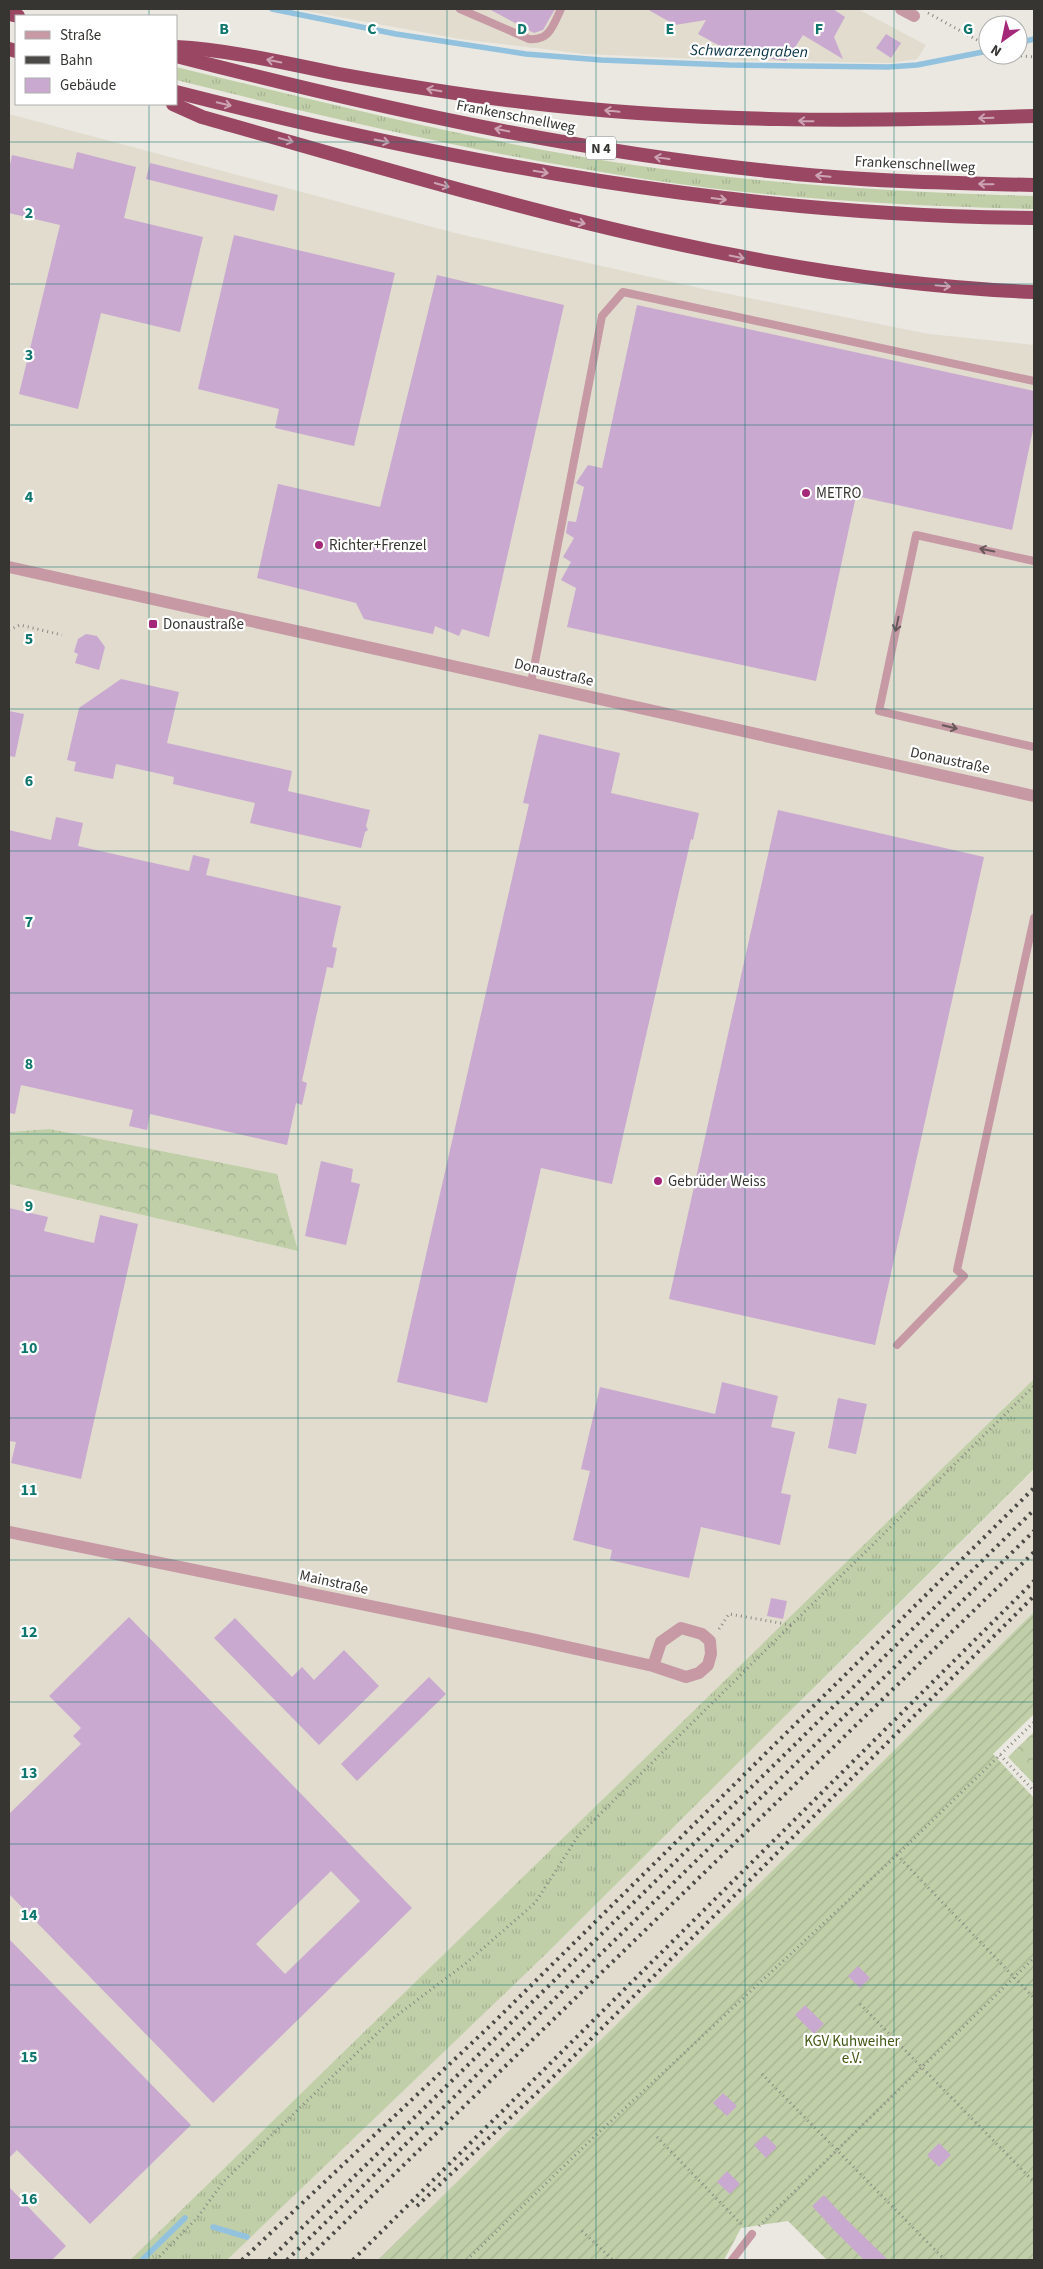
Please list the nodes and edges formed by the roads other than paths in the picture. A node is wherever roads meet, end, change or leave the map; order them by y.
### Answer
1 (460, 9) edge
2 (562, 9) edge
3 (901, 9) edge
4 (914, 16) road end
5 (178, 47) edge
6 (178, 56) edge
7 (178, 92) edge
8 (175, 105) edge
9 (1034, 116) edge
10 (1034, 184) edge
11 (1034, 218) edge
12 (1034, 292) edge
13 (1034, 381) edge
14 (1034, 561) edge
15 (9, 567) edge
16 (531, 683) junction
17 (1034, 747) edge
18 (1034, 796) edge
19 (1034, 918) edge
20 (897, 1345) dead end
21 (9, 1532) edge
22 (653, 1666) junction
23 (752, 2234) road end
24 (732, 2260) edge

1 - 2 lane
3 - 4 street
9 -> 5 highway
10 -> 6 highway, Frankenschnellweg / N 4
7 -> 11 highway, N 4
8 -> 12 highway
13 - 16 lane
14 -> 17 lane
15 - 16 street, Donaustraße
16 - 18 street, Donaustraße
19 - 20 lane
21 - 22 street, Mainstraße
22 - 22 street
23 - 24 lane

